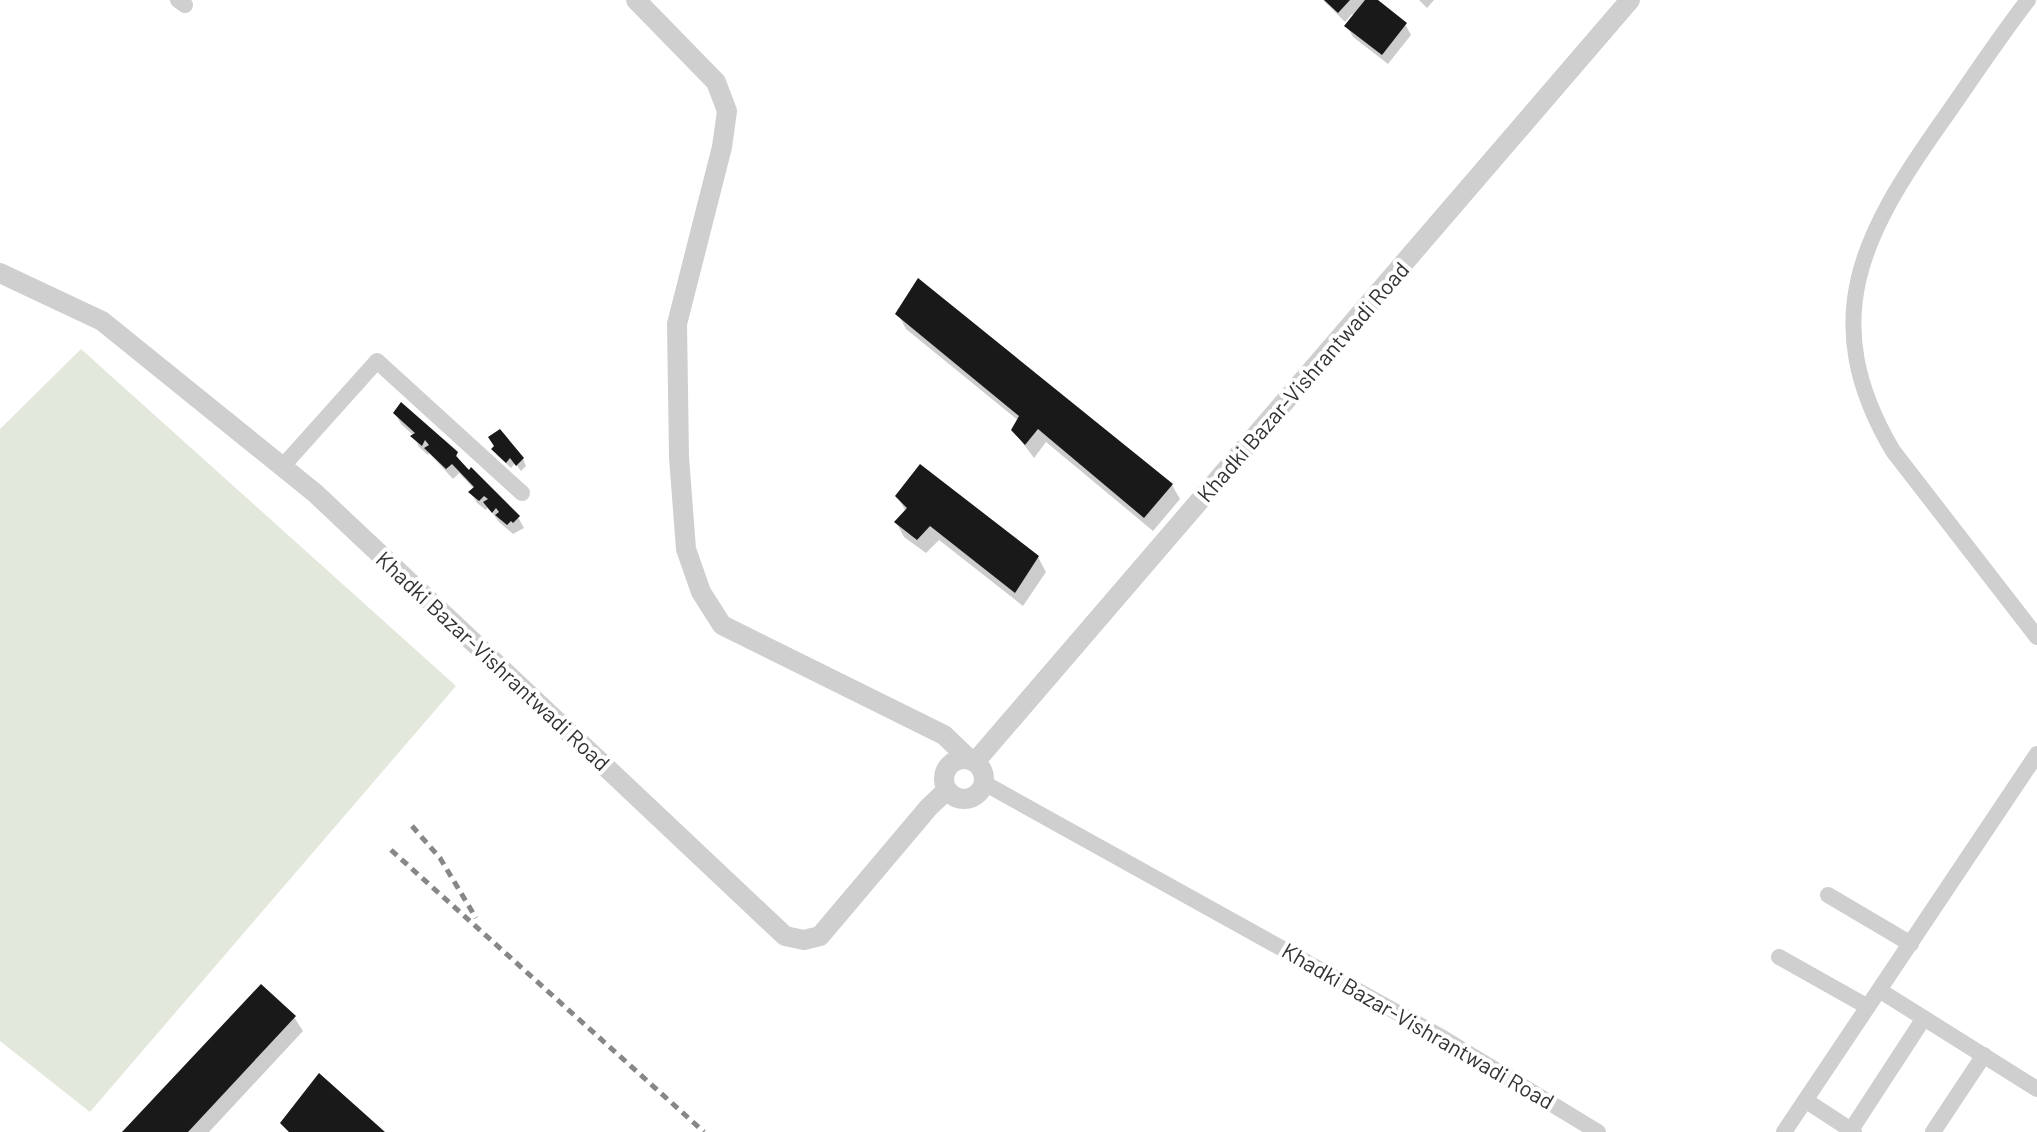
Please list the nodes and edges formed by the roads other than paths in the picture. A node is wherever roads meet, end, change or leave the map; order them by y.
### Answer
1 (636, 0) edge
2 (1630, 0) edge
3 (2028, 0) edge
4 (0, 273) edge
5 (282, 467) junction
6 (522, 493) dead end
7 (2037, 637) edge
8 (2037, 754) edge
9 (972, 761) junction
10 (984, 783) junction
11 (947, 790) junction
12 (1828, 895) dead end
13 (1911, 944) junction
14 (1779, 957) dead end
15 (1879, 990) junction
16 (1868, 1007) junction
17 (1924, 1018) junction
18 (1984, 1055) junction
19 (2037, 1089) edge
20 (1805, 1100) junction
21 (1852, 1131) edge
22 (1598, 1132) edge
23 (1784, 1132) edge
24 (1933, 1132) edge

1 - 9 street
2 - 9 street, Khadki Bazar-Vishrantwadi Road
3 - 7 street
4 - 5 street, Khadki Bazar-Vishrantwadi Road
5 - 6 street
5 - 11 street, Khadki Bazar-Vishrantwadi Road
8 - 13 street
9 - 10 street
9 - 11 street
10 - 11 street
10 - 22 street, Khadki Bazar-Vishrantwadi Road
12 - 13 street
13 - 15 street
14 - 16 street
15 - 16 street
15 - 17 street
16 - 20 street
17 - 18 street
17 - 21 street
18 - 19 street
18 - 24 street
20 - 21 street
20 - 23 street

